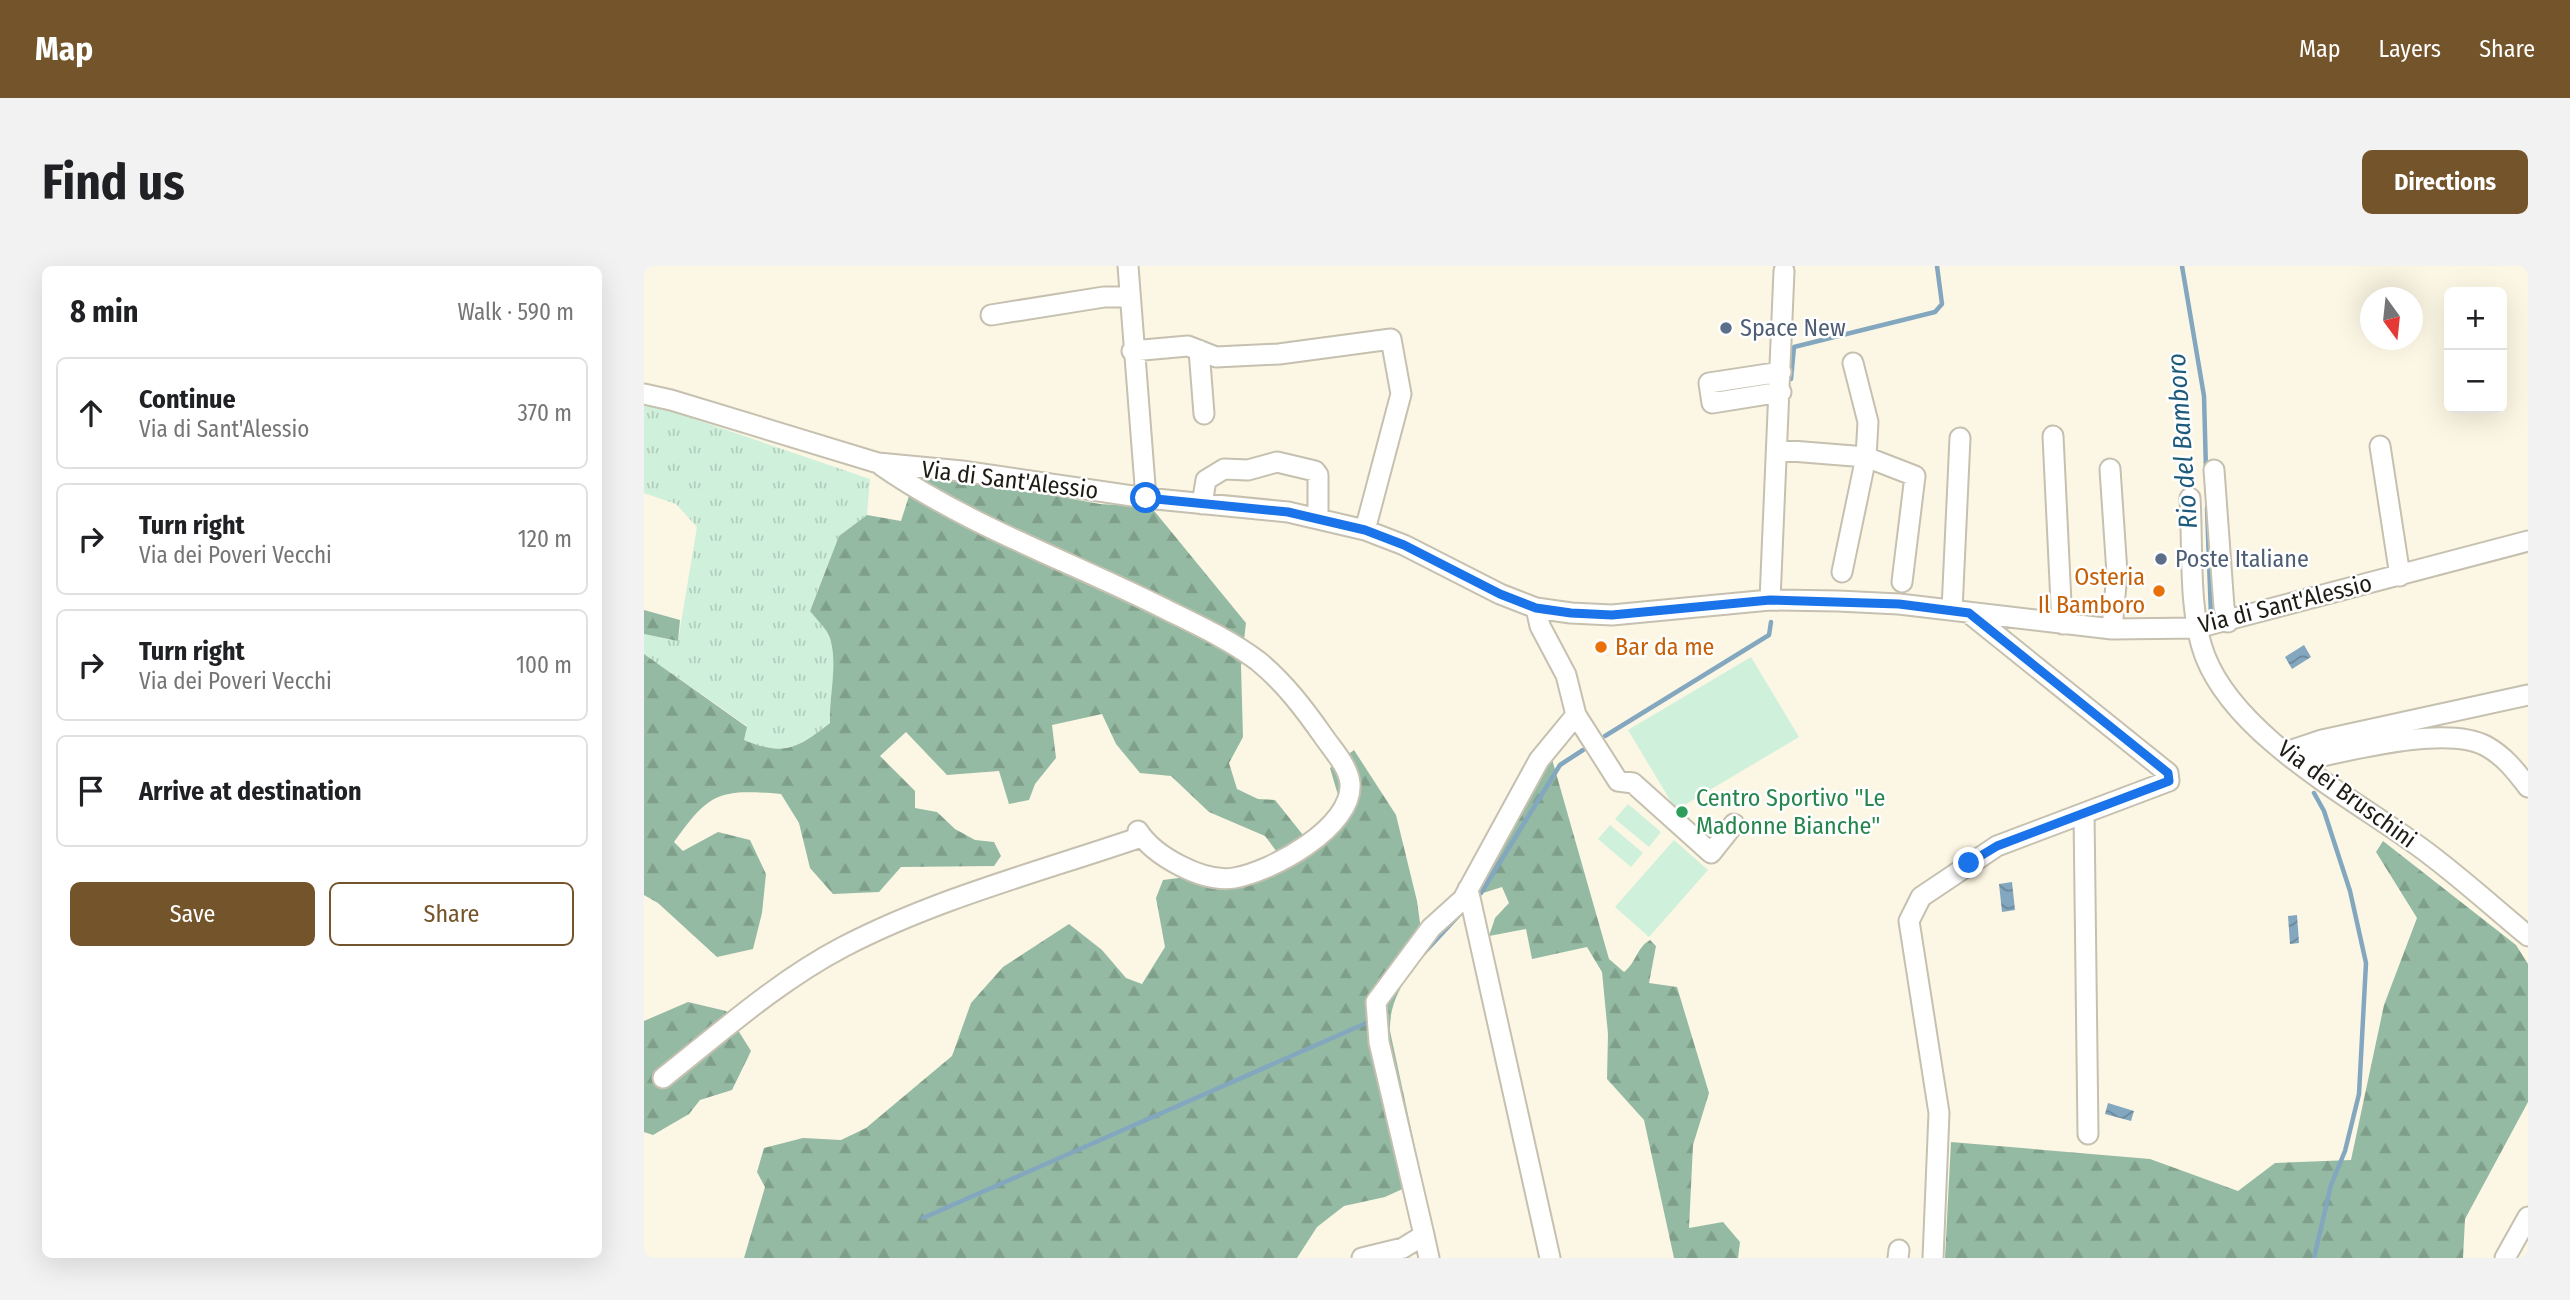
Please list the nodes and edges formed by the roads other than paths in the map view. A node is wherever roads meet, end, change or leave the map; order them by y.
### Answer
1 (1128, 266) edge
2 (1784, 271) dead end
3 (1130, 297) junction
4 (991, 315) dead end
5 (1132, 351) junction
6 (1199, 351) junction
7 (1853, 363) dead end
8 (644, 394) edge
9 (1204, 414) dead end
10 (2053, 436) dead end
11 (1960, 438) dead end
12 (2380, 446) dead end
13 (1779, 450) junction
14 (1866, 457) junction
15 (878, 463) junction
16 (2110, 469) dead end
17 (2214, 470) dead end
18 (1146, 498) junction
19 (2190, 498) dead end
20 (1202, 504) junction
21 (1318, 519) junction
22 (1365, 530) junction
23 (2528, 541) edge
24 (1842, 572) dead end
25 (2400, 576) junction
26 (1902, 582) dead end
27 (1770, 600) junction
28 (1536, 608) junction
29 (1961, 611) junction
30 (2228, 622) junction
31 (2062, 624) junction
32 (2197, 628) junction
33 (2112, 629) junction
34 (2528, 695) edge
35 (1576, 715) junction
36 (2292, 757) junction
37 (2528, 787) edge
38 (2084, 814) junction
39 (1734, 824) dead end
40 (1468, 889) junction
41 (2528, 936) edge
42 (663, 1078) dead end
43 (2088, 1134) dead end
44 (2528, 1217) edge
45 (1424, 1235) junction
46 (1362, 1258) edge
47 (1429, 1258) edge
48 (1550, 1258) edge
49 (1933, 1258) edge
50 (2505, 1258) edge

1 - 3 street
2 - 13 street
3 - 4 street
3 - 5 street
5 - 6 street
5 - 18 street
6 - 9 street
6 - 22 street
7 - 14 street
8 - 15 street, Via di Sant'Alessio
10 - 31 street
11 - 29 street
12 - 25 street
13 - 14 street
13 - 27 street
14 - 24 street
14 - 26 street
15 - 18 street, Via di Sant'Alessio
15 - 42 street
16 - 33 street
17 - 30 street
18 - 20 street, Via di Sant'Alessio
19 - 32 street, Via dei Bruschini
20 - 21 street, Via di Sant'Alessio
20 - 21 street
21 - 22 street, Via di Sant'Alessio
22 - 28 street, Via di Sant'Alessio
23 - 25 street, Via di Sant'Alessio
25 - 30 street, Via di Sant'Alessio
27 - 28 street, Via di Sant'Alessio
27 - 29 street, Via di Sant'Alessio
28 - 35 street
29 - 31 street, Via di Sant'Alessio
29 - 38 street
30 - 32 street, Via di Sant'Alessio
31 - 33 street, Via di Sant'Alessio
32 - 33 street, Via di Sant'Alessio
32 - 36 street, Via dei Bruschini
34 - 36 street
35 - 39 street
35 - 40 street
36 - 37 street
36 - 41 street, Via dei Bruschini
38 - 43 street
38 - 49 street
40 - 45 street
40 - 48 street
44 - 50 street
45 - 46 street
45 - 47 street

